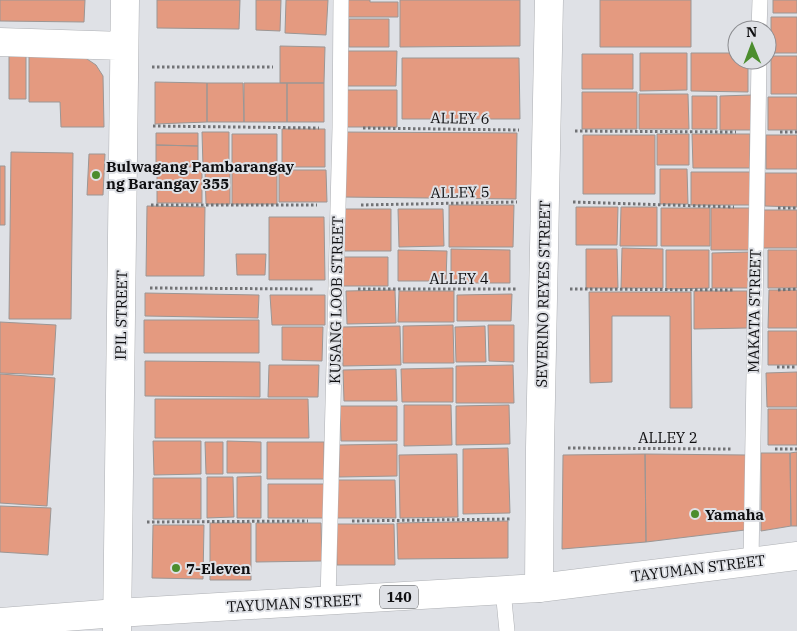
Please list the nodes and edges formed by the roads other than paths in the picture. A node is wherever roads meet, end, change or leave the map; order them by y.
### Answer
1 (125, 0) edge
2 (341, 0) edge
3 (549, 0) edge
4 (760, 0) edge
5 (759, 20) edge
6 (0, 42) edge
7 (124, 57) junction
8 (759, 70) edge
9 (797, 556) edge
10 (751, 562) junction
11 (539, 588) junction
12 (503, 590) junction
13 (328, 601) junction
14 (0, 622) edge
15 (117, 622) edge
16 (507, 631) edge

1 - 7 street, IPIL STREET
2 - 13 lane, KUSANG LOOB STREET
3 - 11 street, SEVERINO REYES STREET
4 - 5 lane
6 - 7 street
7 - 15 street, IPIL STREET
8 - 10 lane, MAKATA STREET
9 - 10 street, TAYUMAN STREET / 140
10 - 11 street, TAYUMAN STREET / 140
11 - 12 street, TAYUMAN STREET / 140
12 - 13 street, TAYUMAN STREET / 140
12 - 16 lane
13 - 15 street, TAYUMAN STREET / 140
14 - 15 street, TAYUMAN STREET / 140

